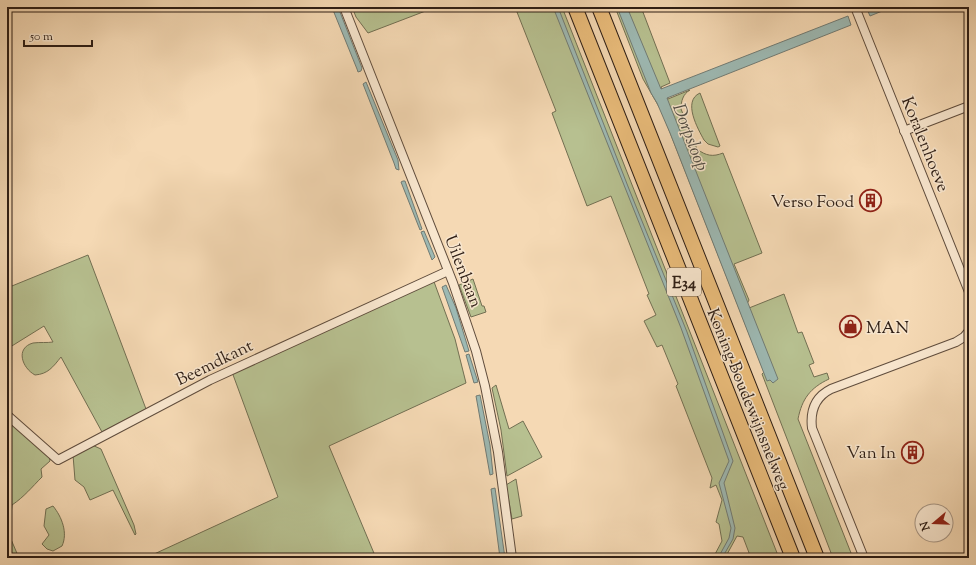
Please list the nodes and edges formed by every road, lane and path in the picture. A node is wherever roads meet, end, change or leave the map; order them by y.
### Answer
1 (344, 7) edge
2 (575, 7) edge
3 (600, 7) edge
4 (855, 7) edge
5 (969, 106) edge
6 (904, 131) junction
7 (448, 271) junction
8 (969, 292) edge
9 (969, 331) edge
10 (7, 415) edge
11 (512, 558) edge
12 (793, 558) edge
13 (817, 558) edge
14 (864, 558) edge

1 - 7 street, Uilenbaan
2 - 12 highway, Koning Boudewijnsnelweg / E34
3 - 13 highway, Koning Boudewijnsnelweg / E34
4 - 6 street, Koralenhoeve
5 - 6 street
6 - 8 street, Koralenhoeve
7 - 10 street, Beemdkant
7 - 11 street, Uilenbaan
9 - 14 street

